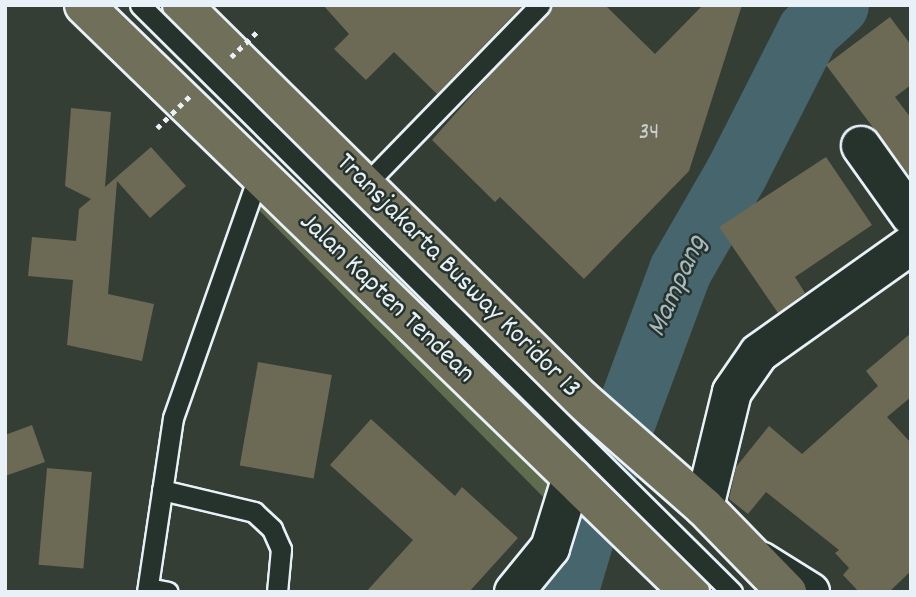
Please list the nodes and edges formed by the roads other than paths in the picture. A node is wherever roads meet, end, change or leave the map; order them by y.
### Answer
1 (84, 5) edge
2 (140, 5) edge
3 (182, 5) edge
4 (540, 5) edge
5 (861, 146) dead end
6 (258, 177) junction
7 (363, 187) junction
8 (911, 216) edge
9 (911, 245) edge
10 (581, 485) junction
11 (162, 490) junction
12 (694, 500) junction
13 (758, 560) junction
14 (147, 590) edge
15 (168, 592) edge
16 (277, 592) edge
17 (514, 592) edge
18 (690, 592) edge
19 (732, 592) edge
20 (787, 592) edge
21 (810, 592) edge

1 - 6 main road, Jalan Kapten Tendean
2 - 19 lane, Transjakarta Busway Koridor 13, bridge
3 - 7 main road
4 - 7 lane
5 - 8 street
6 - 10 main road, Jalan Kapten Tendean
6 - 11 lane
7 - 12 main road
9 - 12 street
10 - 17 street
10 - 18 main road, Jalan Kapten Tendean
11 - 14 lane
11 - 16 lane
12 - 13 main road
13 - 20 main road
13 - 21 street
14 - 15 lane

